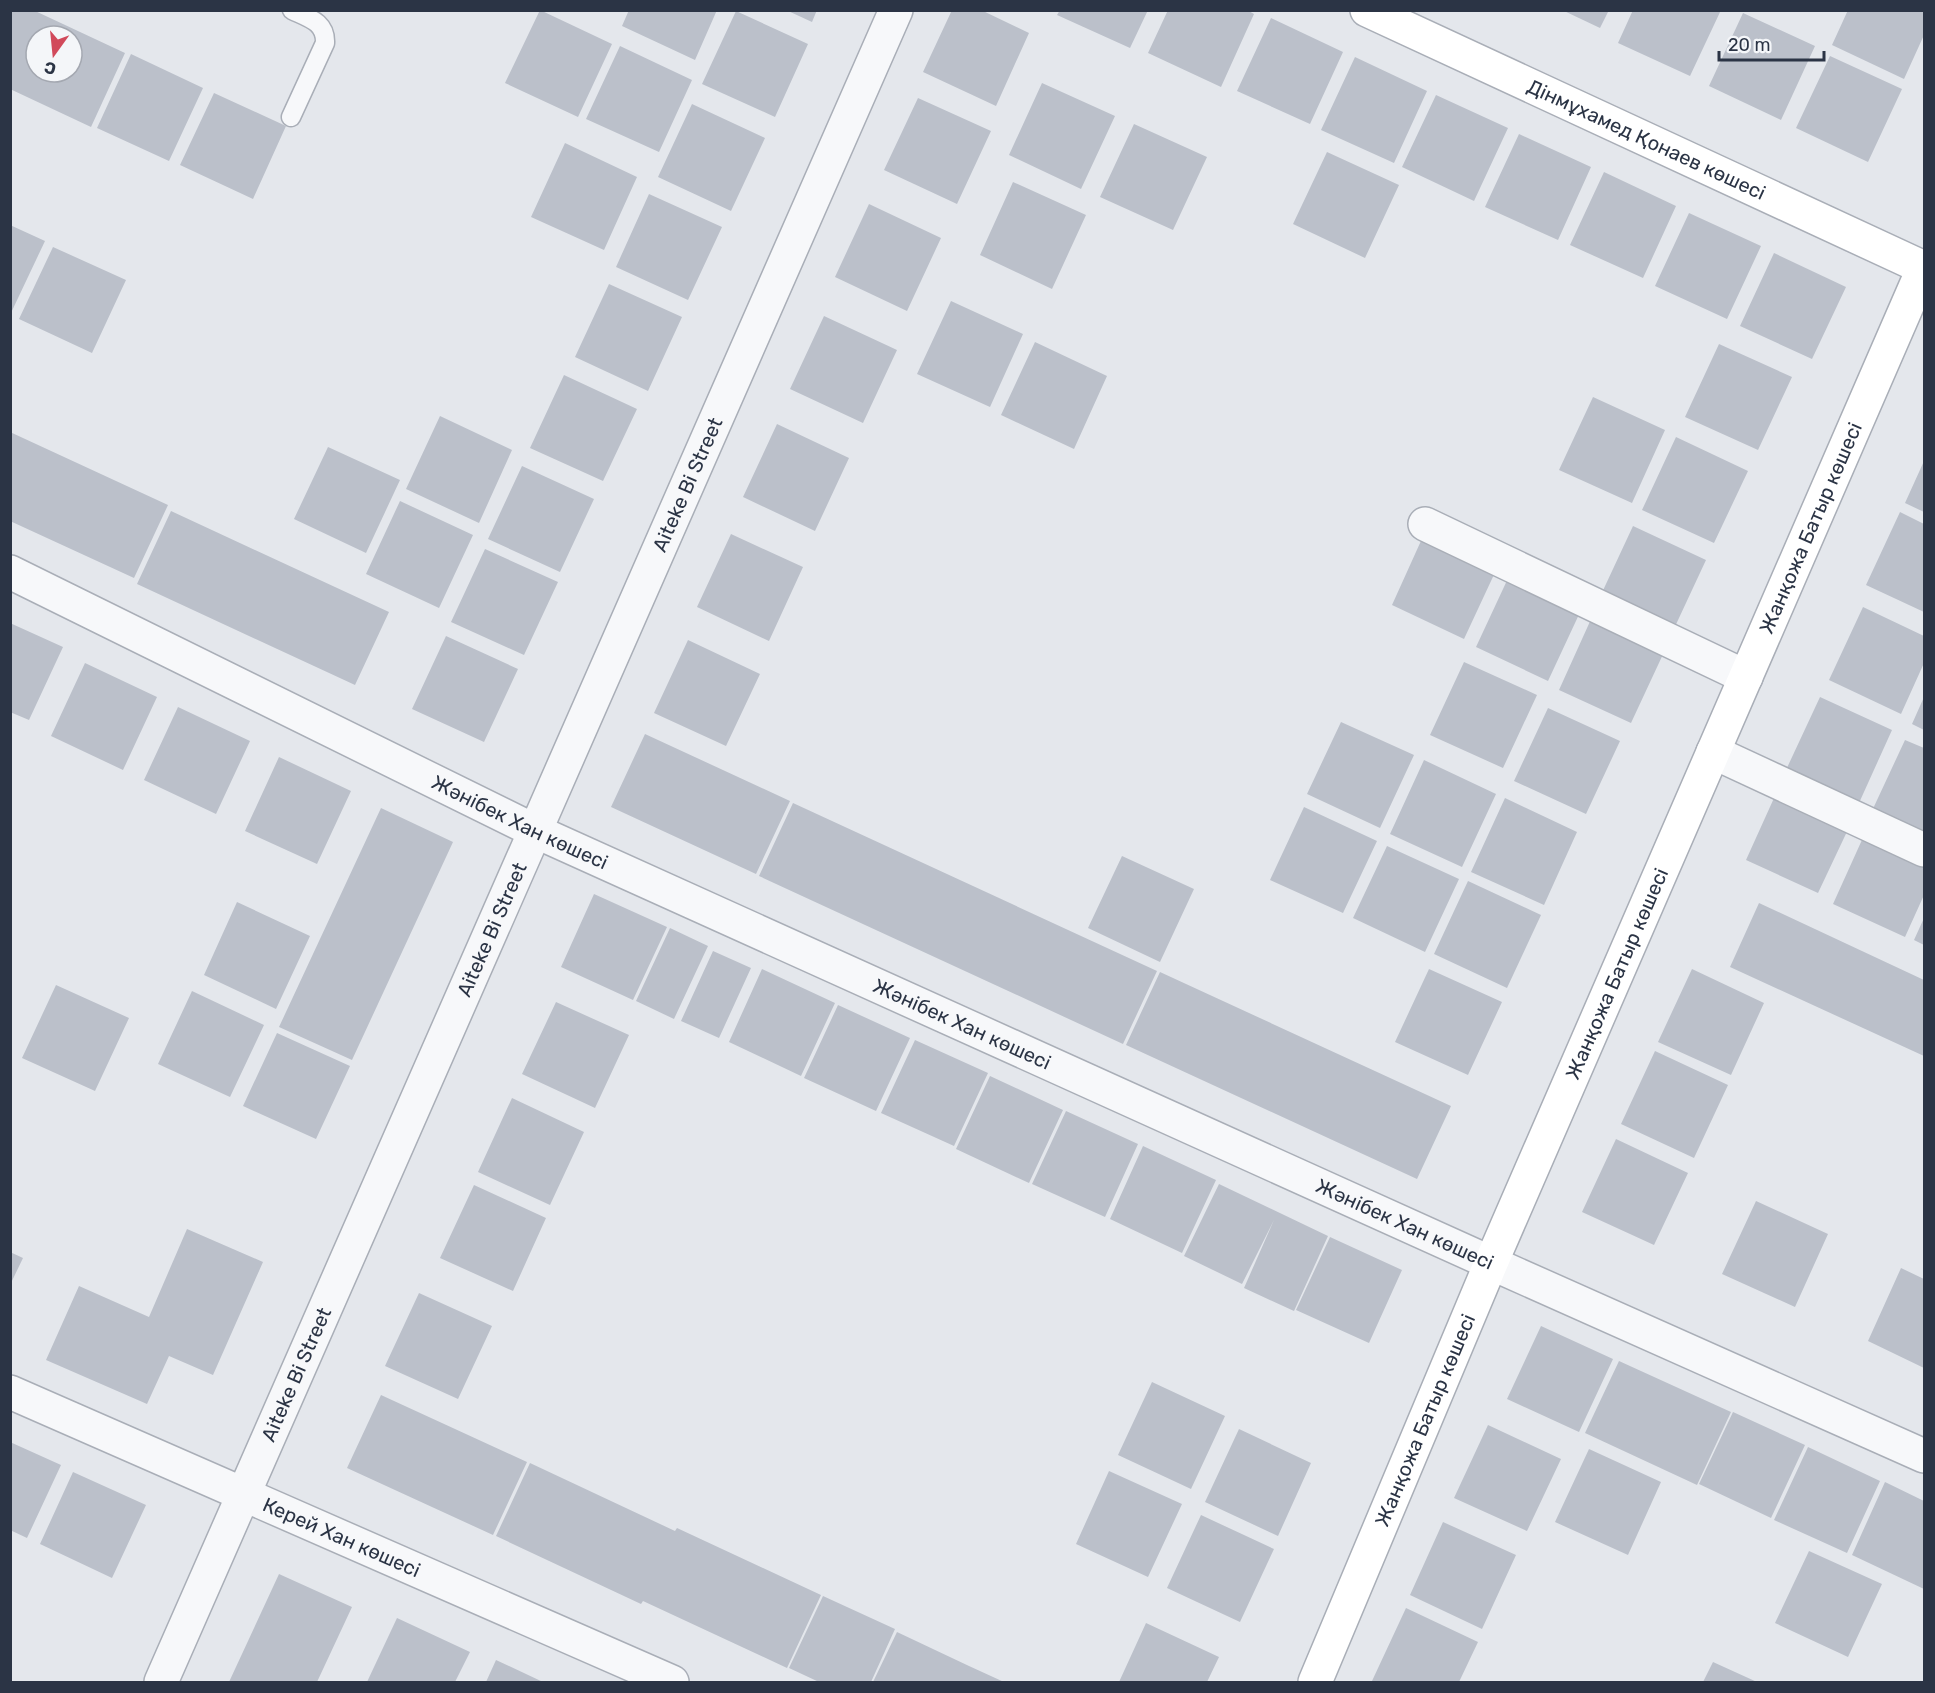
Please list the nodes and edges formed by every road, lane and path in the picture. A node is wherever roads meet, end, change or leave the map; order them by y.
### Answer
1 (292, 10) edge
2 (896, 10) edge
3 (1367, 10) edge
4 (291, 117) dead end
5 (1924, 268) edge
6 (1425, 524) dead end
7 (10, 572) edge
8 (1746, 677) junction
9 (1713, 752) junction
10 (535, 831) junction
11 (1924, 850) edge
12 (1491, 1263) junction
13 (10, 1392) edge
14 (1924, 1456) edge
15 (244, 1494) junction
16 (161, 1683) edge
17 (672, 1683) edge
18 (1315, 1683) edge

1 - 4 lane
2 - 10 street, Aiteke Bi Street
3 - 5 main road, Дінмұхамед Қонаев көшесі
5 - 8 main road, Жанқожа Батыр көшесі
6 - 8 street
7 - 10 street, Жәнібек Хан көшесі
8 - 9 main road, Жанқожа Батыр көшесі
9 - 11 street
9 - 12 main road, Жанқожа Батыр көшесі
10 - 12 street, Жәнібек Хан көшесі
10 - 15 street, Aiteke Bi Street
12 - 14 street, Жәнібек Хан көшесі
12 - 18 main road, Жанқожа Батыр көшесі
13 - 15 street, Керей Хан көшесі
15 - 16 street, Aiteke Bi Street
15 - 17 street, Керей Хан көшесі

